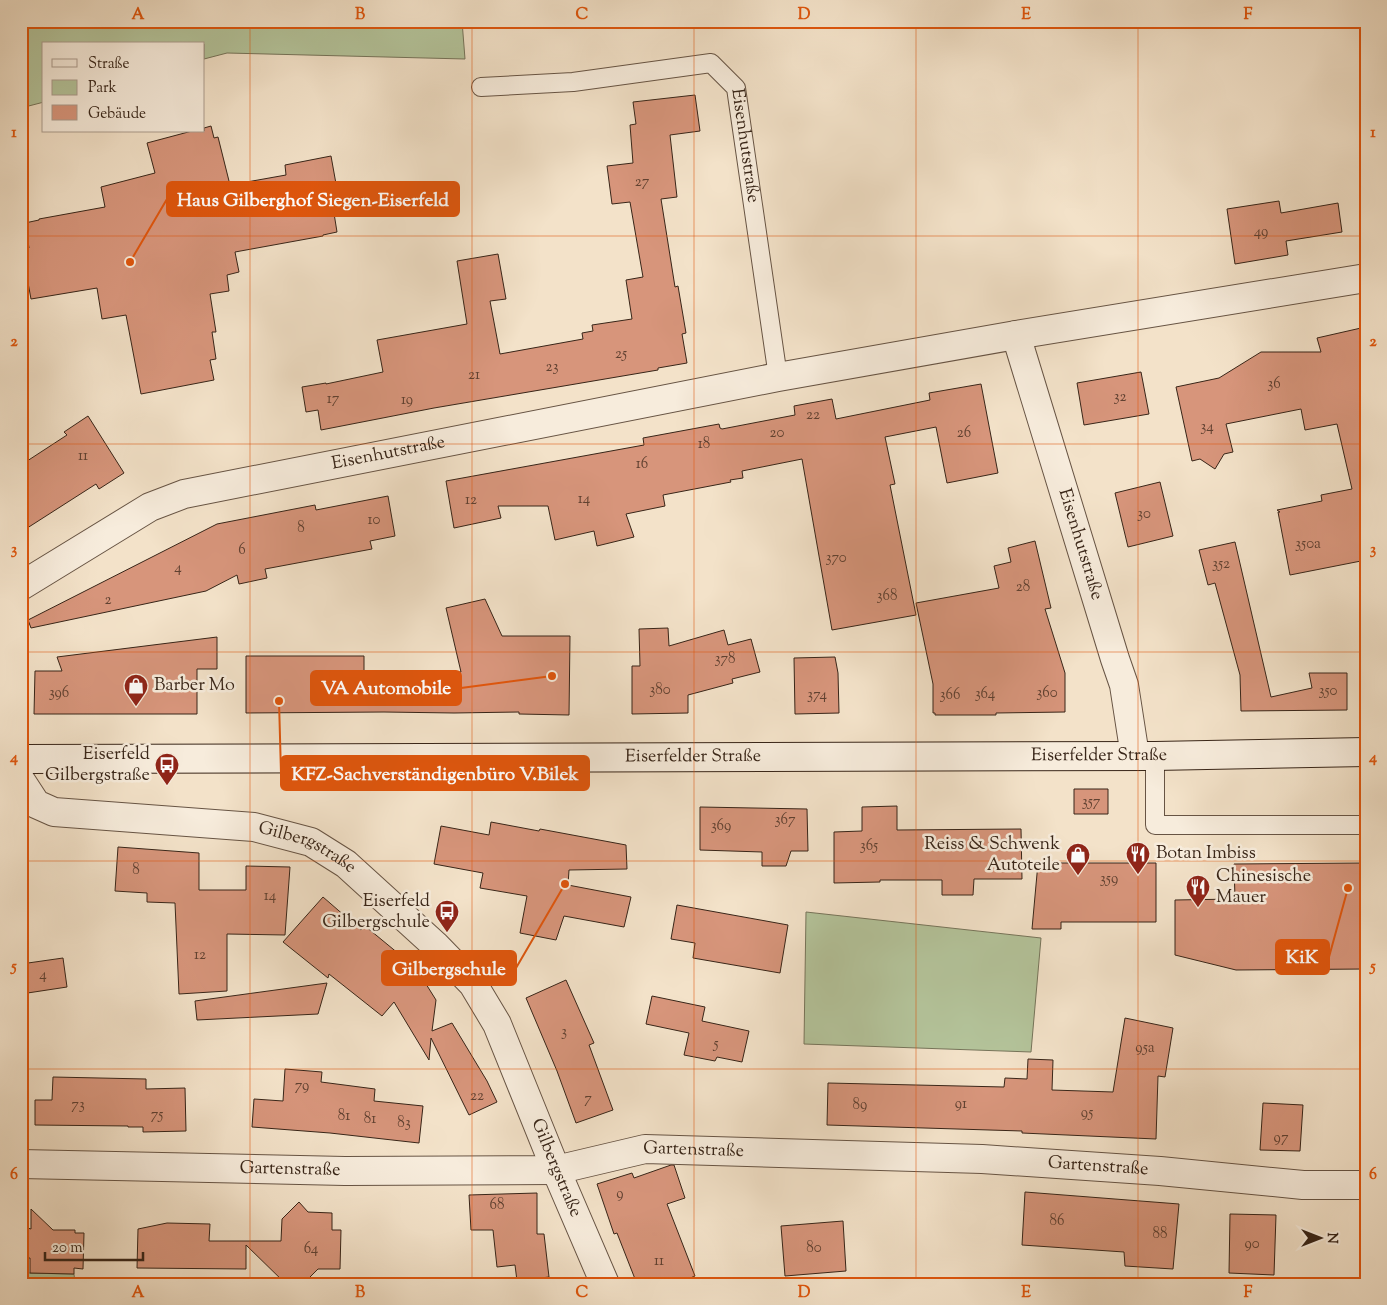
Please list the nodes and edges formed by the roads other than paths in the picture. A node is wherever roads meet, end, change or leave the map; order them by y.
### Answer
1 (481, 87) dead end
2 (1366, 278) edge
3 (1016, 335) junction
4 (778, 377) junction
5 (21, 586) edge
6 (1366, 752) edge
7 (1145, 756) junction
8 (21, 759) edge
9 (21, 781) edge
10 (1366, 825) edge
11 (21, 1164) edge
12 (556, 1170) junction
13 (1366, 1185) edge
14 (605, 1284) edge

1 - 4 lane, Eisenhutstraße
2 - 3 street, Eisenhutstraße
3 - 4 street, Eisenhutstraße
3 - 7 street, Eisenhutstraße
4 - 5 street, Eisenhutstraße
6 - 7 street, Eiserfelder Straße
7 - 8 street, Eiserfelder Straße
7 - 10 lane
9 - 12 street, Gilbergstraße
11 - 12 street, Gartenstraße
12 - 13 street, Gartenstraße
12 - 14 street, Gilbergstraße

